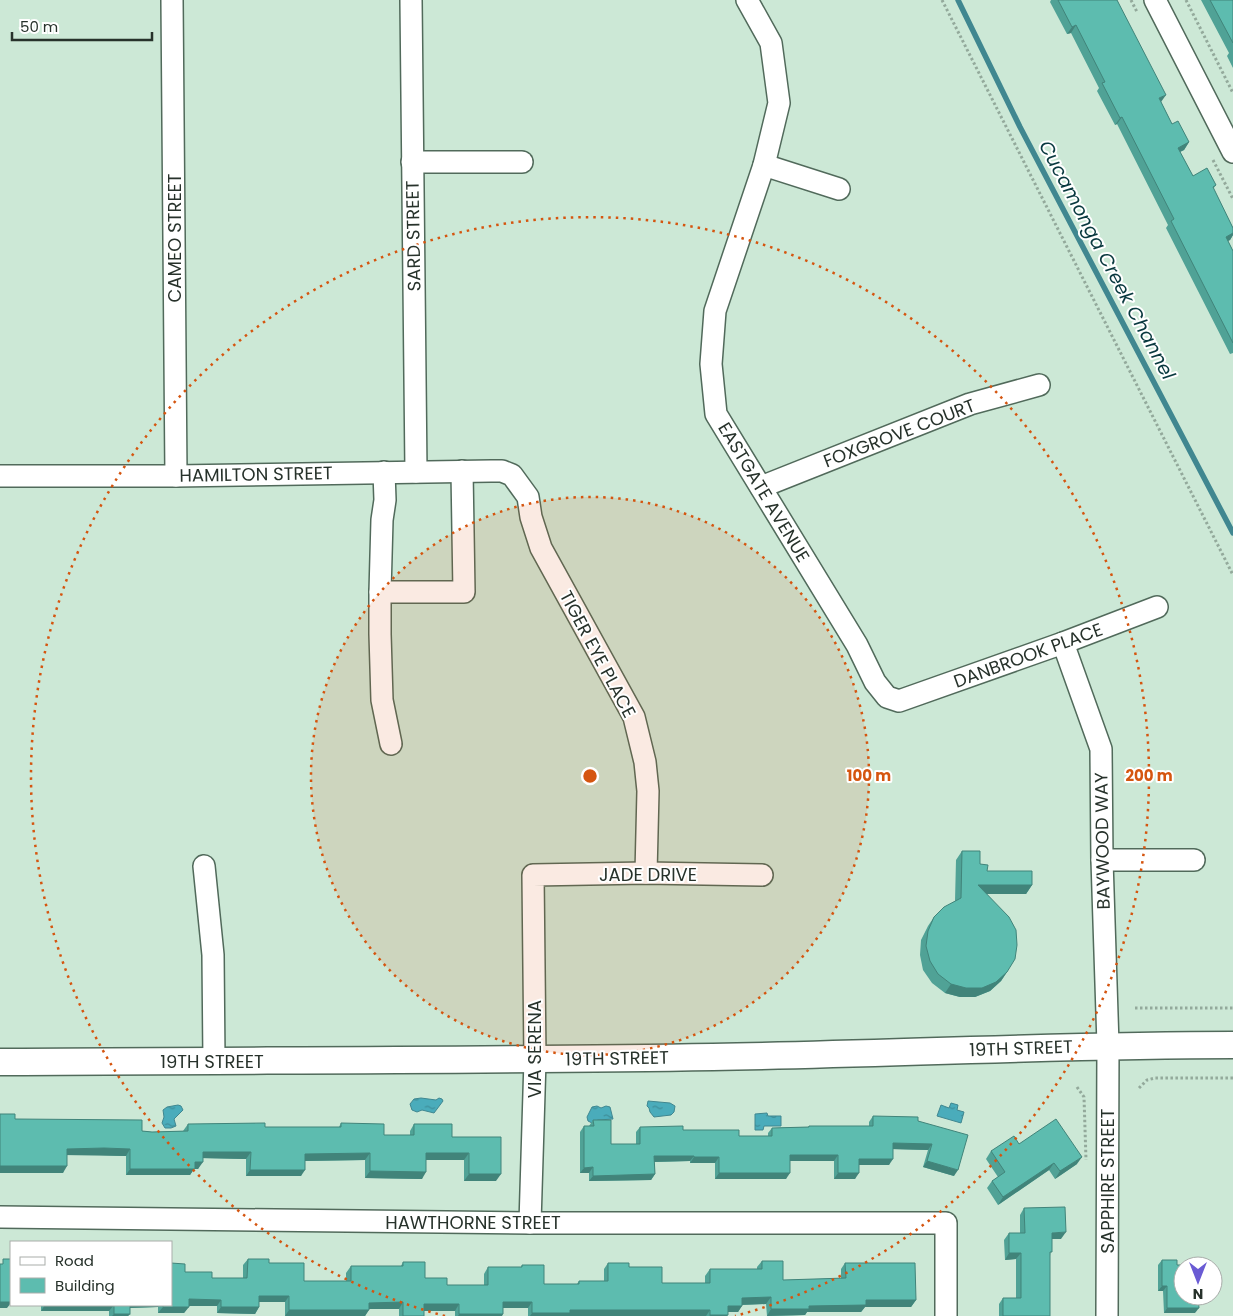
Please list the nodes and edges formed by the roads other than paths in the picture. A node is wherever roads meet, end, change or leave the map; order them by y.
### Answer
1 (172, 0) edge
2 (411, 0) edge
3 (747, 0) edge
4 (1155, 0) edge
5 (1233, 152) edge
6 (412, 162) junction
7 (522, 162) dead end
8 (764, 166) junction
9 (839, 189) dead end
10 (1039, 385) dead end
11 (462, 471) junction
12 (384, 472) junction
13 (416, 472) junction
14 (512, 475) joint
15 (0, 476) edge
16 (176, 476) junction
17 (761, 487) junction
18 (380, 592) junction
19 (1157, 607) dead end
20 (1064, 643) junction
21 (899, 700) joint
22 (391, 744) dead end
23 (1102, 860) junction
24 (1194, 860) dead end
25 (204, 866) dead end
26 (646, 873) junction
27 (533, 875) joint
28 (762, 875) dead end
29 (1108, 1045) junction
30 (1233, 1045) edge
31 (536, 1060) junction
32 (214, 1061) junction
33 (0, 1062) edge
34 (0, 1217) edge
35 (530, 1223) junction
36 (946, 1316) edge
37 (1107, 1316) edge

1 - 16 street, CAMEO STREET
2 - 6 street, SARD STREET
3 - 8 street, EASTGATE AVENUE
4 - 5 street
6 - 7 street
6 - 13 street, SARD STREET
8 - 9 street
8 - 17 street, EASTGATE AVENUE
10 - 17 street, FOXGROVE COURT
11 - 13 street, HAMILTON STREET
11 - 14 street, HAMILTON STREET
11 - 18 street
12 - 13 street, HAMILTON STREET
12 - 16 street, HAMILTON STREET
12 - 18 street
14 - 26 street, TIGER EYE PLACE
15 - 16 street, HAMILTON STREET
17 - 21 street, EASTGATE AVENUE
18 - 22 street
19 - 20 street, DANBROOK PLACE
20 - 21 street, DANBROOK PLACE
20 - 23 street, BAYWOOD WAY
23 - 24 street
23 - 29 street, BAYWOOD WAY
25 - 32 street
26 - 27 street, JADE DRIVE
26 - 28 street, JADE DRIVE
27 - 31 street, VIA SERENA
29 - 30 main road, 19TH STREET
29 - 31 main road, 19TH STREET
29 - 37 street, SAPPHIRE STREET
31 - 32 main road, 19TH STREET
31 - 35 street, VIA SERENA
32 - 33 main road, 19TH STREET
34 - 35 street, HAWTHORNE STREET
35 - 36 street, HAWTHORNE STREET

